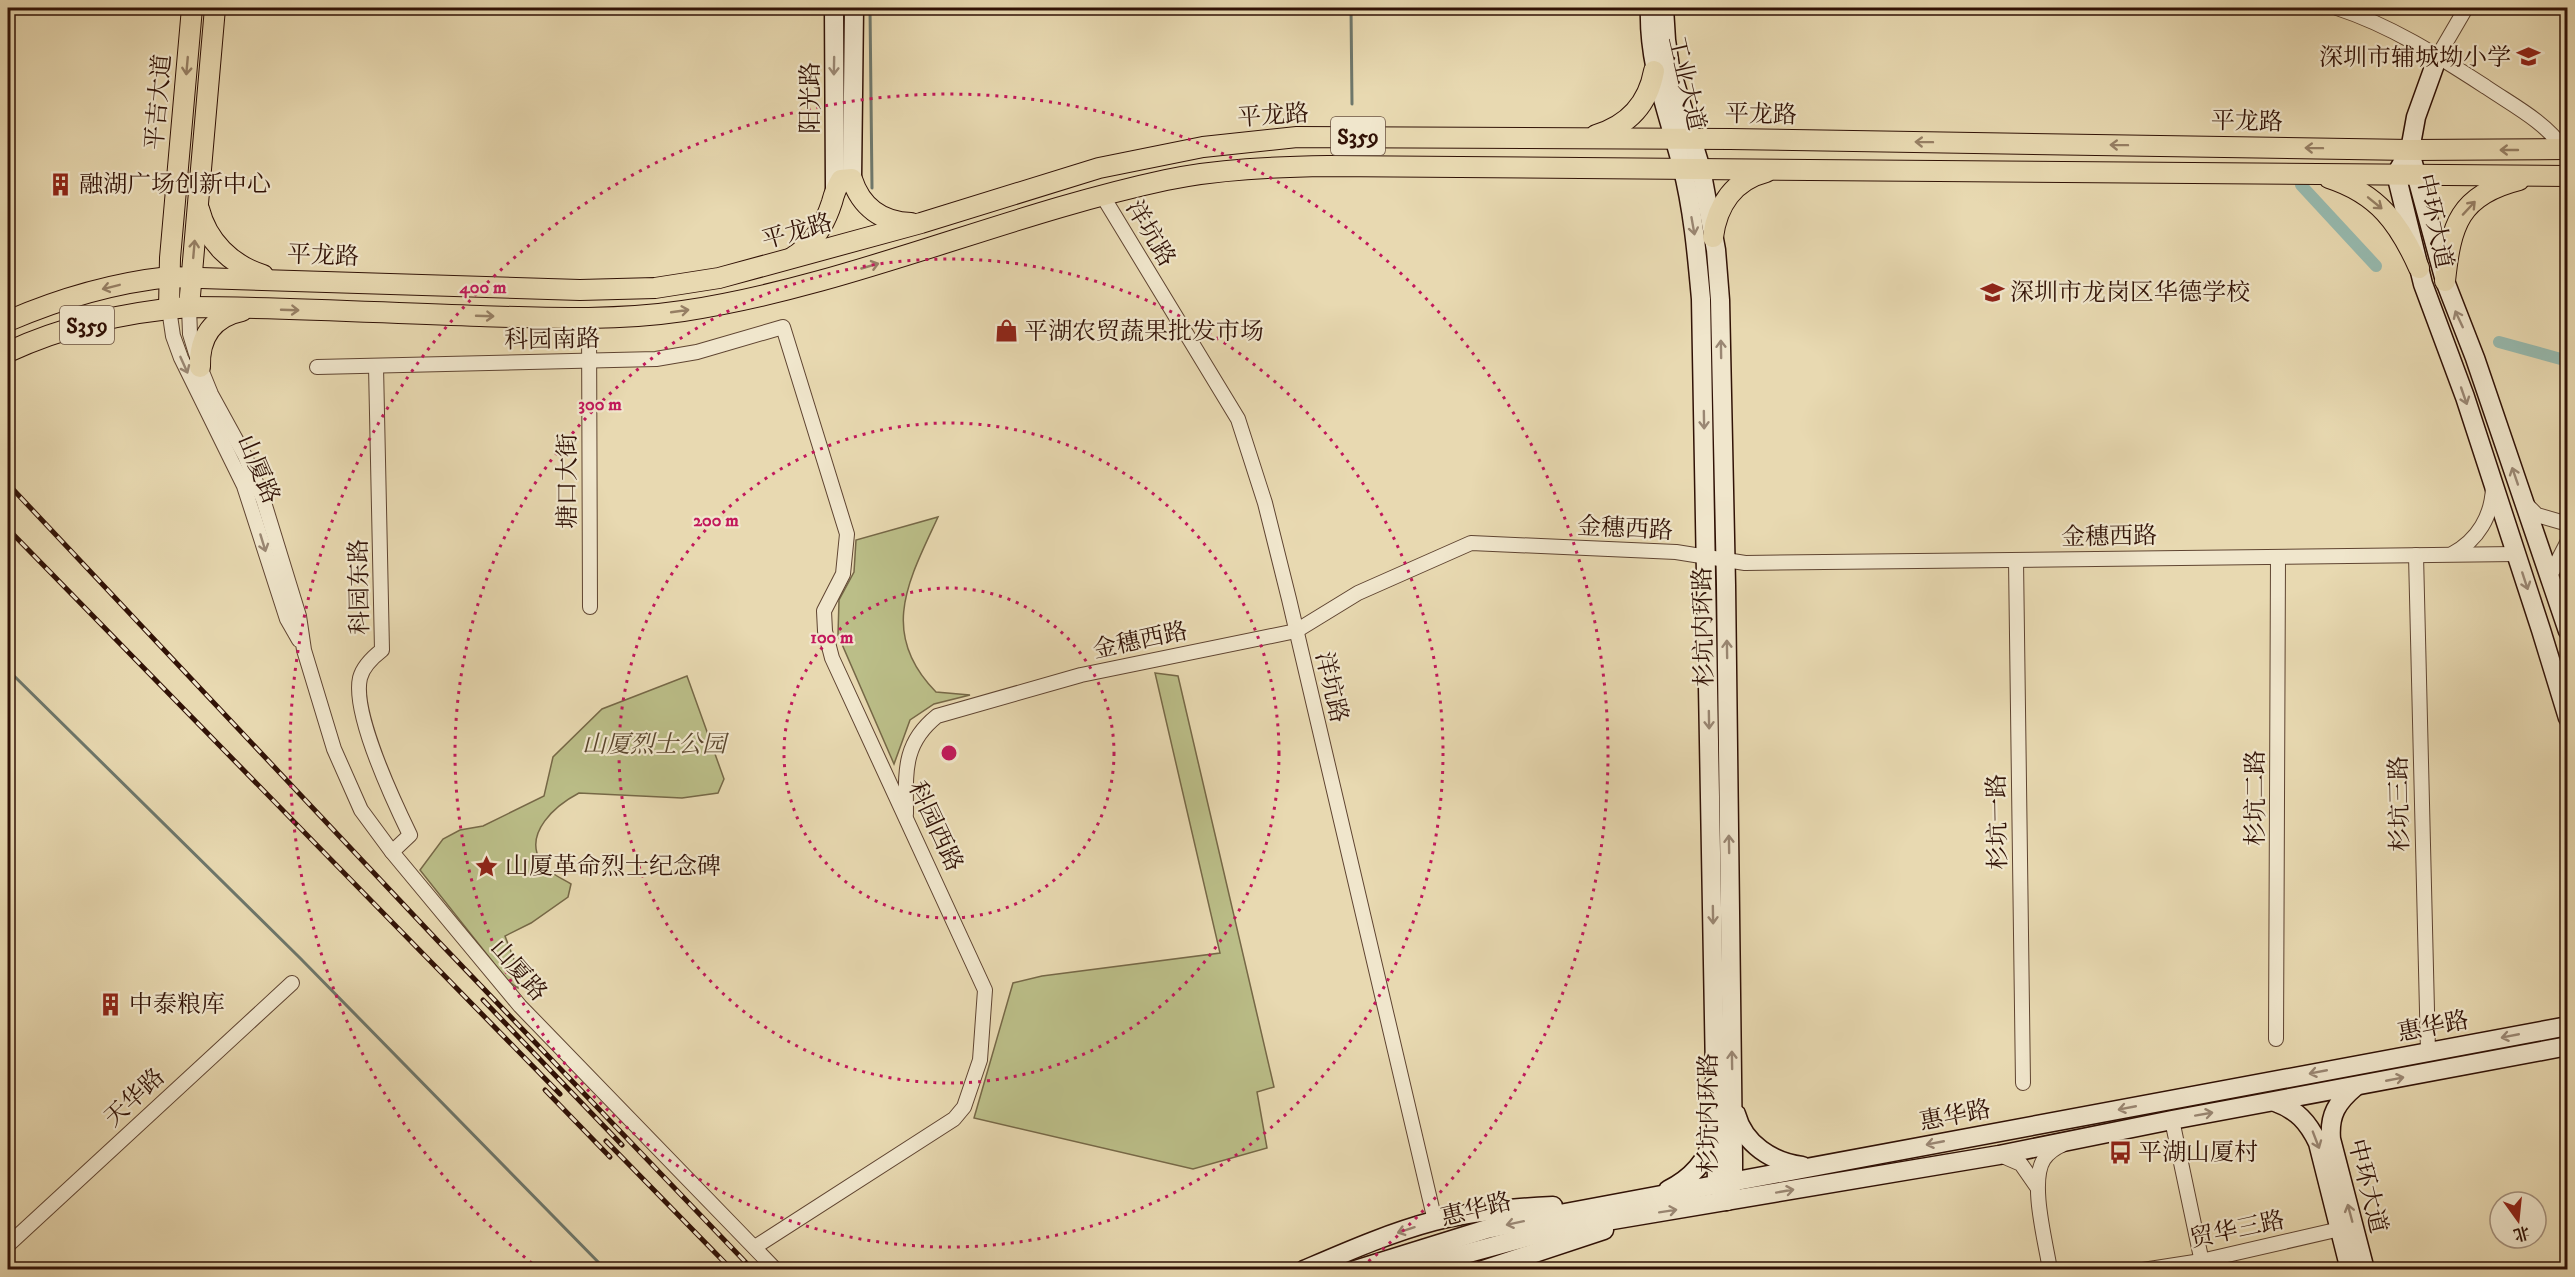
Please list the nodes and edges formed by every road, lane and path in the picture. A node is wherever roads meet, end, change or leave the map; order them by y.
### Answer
1 (192, 8) edge
2 (215, 8) edge
3 (834, 8) edge
4 (854, 8) edge
5 (1650, 8) edge
6 (1664, 8) edge
7 (2337, 8) edge
8 (2466, 8) edge
9 (2438, 56) junction
10 (1654, 71) junction
11 (1579, 138) junction
12 (1683, 139) junction
13 (2566, 149) edge
14 (2410, 150) junction
15 (1692, 168) junction
16 (1778, 169) junction
17 (2303, 173) junction
18 (2396, 174) junction
19 (2416, 175) junction
20 (2535, 176) junction
21 (2568, 176) edge
22 (843, 184) junction
23 (1102, 195) junction
24 (198, 198) junction
25 (921, 223) junction
26 (1713, 237) junction
27 (782, 262) junction
28 (2419, 268) junction
29 (191, 276) junction
30 (169, 277) junction
31 (277, 279) junction
32 (2445, 281) junction
33 (189, 307) junction
34 (251, 308) junction
35 (169, 309) junction
36 (589, 318) junction
37 (8, 321) edge
38 (783, 327) joint
39 (8, 352) edge
40 (589, 361) junction
41 (376, 366) junction
42 (200, 367) junction
43 (317, 367) dead end
44 (2493, 482) junction
45 (2525, 504) junction
46 (2568, 524) edge
47 (2568, 541) edge
48 (2516, 554) junction
49 (2416, 555) junction
50 (2450, 555) junction
51 (1707, 557) junction
52 (2278, 557) junction
53 (1726, 560) junction
54 (2016, 560) junction
55 (2550, 580) junction
56 (590, 607) dead end
57 (1296, 631) junction
58 (2568, 631) edge
59 (304, 650) junction
60 (2568, 718) edge
61 (906, 814) junction
62 (392, 852) junction
63 (292, 983) dead end
64 (2568, 1026) edge
65 (2276, 1039) dead end
66 (2568, 1046) edge
67 (2428, 1052) junction
68 (2023, 1083) dead end
69 (2355, 1087) junction
70 (1732, 1102) junction
71 (2275, 1102) junction
72 (2172, 1120) junction
73 (1716, 1127) junction
74 (2066, 1142) junction
75 (1999, 1155) junction
76 (1809, 1167) junction
77 (1725, 1182) junction
78 (2037, 1187) junction
79 (1659, 1195) junction
80 (1727, 1201) junction
81 (1631, 1209) junction
82 (1435, 1221) junction
83 (2340, 1229) junction
84 (8, 1245) edge
85 (754, 1247) junction
86 (2202, 1265) edge
87 (777, 1269) edge
88 (1304, 1269) edge
89 (1355, 1269) edge
90 (1406, 1269) edge
91 (1483, 1269) edge
92 (2050, 1269) edge
93 (2143, 1269) edge
94 (2350, 1269) edge
95 (2365, 1269) edge

1 -> 30 main road, 平吉大道
2 - 24 main road, 平吉大道
3 -> 22 street, 阳光路
4 - 22 street, 阳光路
5 - 10 street, 工业大道
6 - 12 street, 工业大道
7 - 9 street
8 - 9 street
9 - 13 street
9 - 14 street
10 - 11 main road
10 - 12 street, 工业大道
11 - 12 main road, 平龙路 / S359
11 - 25 main road, 平龙路 / S359
14 -> 12 main road, 平龙路 / S359
12 - 15 street, 工业大道
13 -> 14 main road, 平龙路 / S359
14 - 18 street, 中环大道
14 - 19 street, 中环大道
15 - 16 main road, S359
15 - 23 main road, S359
15 - 26 street, 杉坑内环路
15 -> 51 street, 杉坑内环路
16 - 17 main road, S359
16 - 26 main road
17 - 18 main road, S359
17 -> 28 main road
18 - 19 main road, S359
18 - 28 street, 中环大道
19 - 20 main road, S359
19 - 32 street, 中环大道
20 - 21 main road, S359
32 -> 20 main road
22 - 25 main road
22 - 27 main road
36 -> 23 main road, S359
23 - 57 street, 洋坑路
29 -> 24 main road, 平吉大道
24 - 31 main road
25 - 27 main road, 平龙路 / S359
53 -> 26 street, 杉坑内环路
27 - 31 main road, 平龙路 / S359
28 -> 44 street, 中环大道
29 - 30 main road, 平龙路 / S359
29 - 31 main road, 平龙路 / S359
29 - 33 main road, 平吉大道
30 - 35 main road, 平吉大道
30 -> 37 main road, 平龙路 / S359
45 -> 32 street, 中环大道
33 - 34 main road, S359
33 - 35 main road, S359
33 - 42 street, 山厦路
34 -> 36 main road, S359
34 - 42 main road
35 - 39 main road, S359
35 -> 59 street, 山厦路
36 - 40 street, 塘口大街
38 - 40 street, 科园南路
38 - 61 street, 科园西路
40 - 41 street, 科园南路
40 - 56 street, 塘口大街
41 - 43 street, 科园南路
41 - 62 street, 科园东路
42 - 59 street, 山厦路
44 - 48 street, 中环大道
44 - 50 street
45 - 46 street
45 - 55 street, 中环大道
47 - 55 street
48 - 50 street, 金穗西路
48 -> 60 street, 中环大道
49 - 50 street, 金穗西路
49 - 52 street, 金穗西路
49 - 67 street, 杉坑三路
51 - 53 street, 金穗西路
51 - 57 street, 金穗西路
51 -> 73 street, 杉坑内环路
52 - 54 street, 金穗西路
52 - 65 street, 杉坑二路
53 - 54 street, 金穗西路
70 -> 53 street, 杉坑内环路
54 - 68 street, 杉坑一路
55 - 58 street, 中环大道
57 - 61 street, 金穗西路
57 - 82 street, 洋坑路
59 - 62 street, 山厦路
61 - 85 street, 科园西路
62 - 85 street, 山厦路
63 - 84 street, 天华路
64 -> 67 street, 惠华路
69 -> 66 street, 惠华路
67 -> 76 street, 惠华路
69 - 71 street, 惠华路
95 -> 69 street, 中环大道
70 - 76 street
70 - 77 street, 杉坑内环路
72 -> 71 street, 惠华路
71 -> 83 street, 中环大道
72 - 74 street, 惠华路
72 - 86 street
73 - 77 street, 杉坑内环路
73 - 79 street
74 - 75 street, 惠华路
74 - 78 street
75 - 78 street
80 -> 75 street, 惠华路
76 - 77 street, 惠华路
77 - 79 street, 惠华路
77 - 80 street, 杉坑内环路
78 - 92 street
79 - 81 street, 惠华路
81 -> 80 street, 惠华路
81 - 82 street
81 -> 89 street, 惠华路
81 - 90 street, 惠华路
81 - 91 street
82 -> 88 street
83 - 86 street, 贸华三路
83 - 94 street, 中环大道
85 - 87 street, 山厦路
86 - 93 street, 贸华三路

